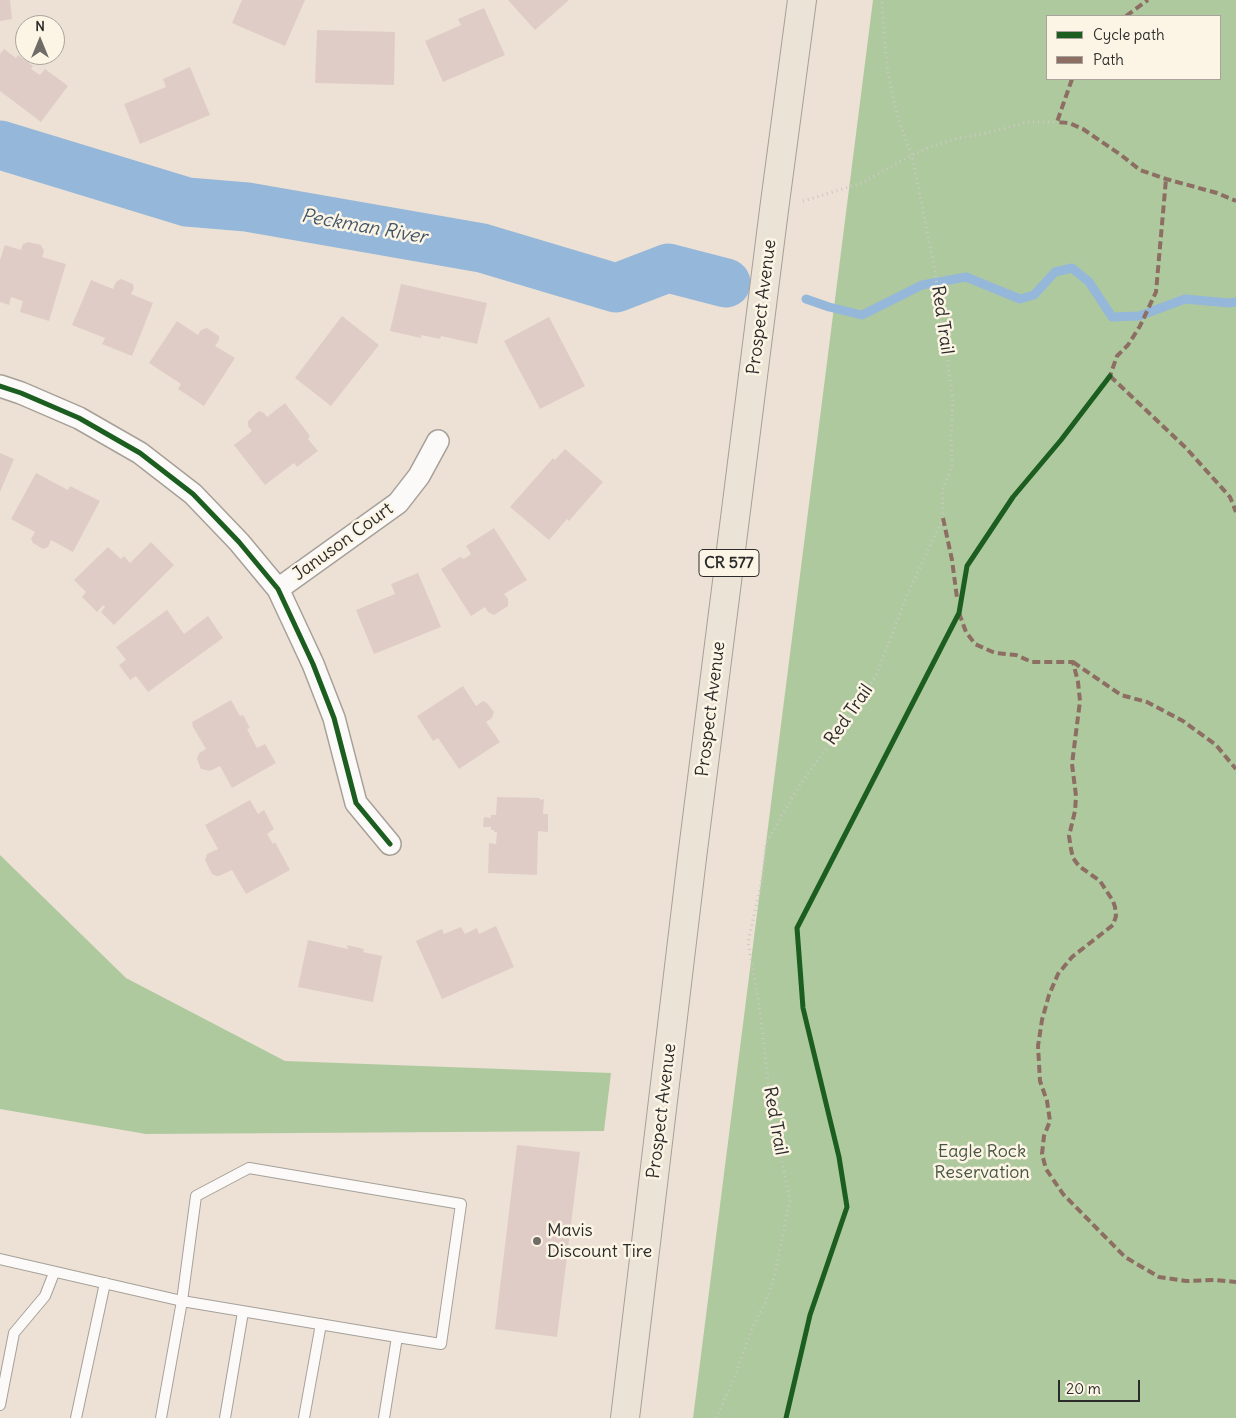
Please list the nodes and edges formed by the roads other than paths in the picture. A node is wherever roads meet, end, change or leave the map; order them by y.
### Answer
1 (802, 0) edge
2 (0, 386) edge
3 (438, 441) dead end
4 (278, 589) junction
5 (390, 844) dead end
6 (0, 1259) edge
7 (54, 1273) junction
8 (105, 1283) junction
9 (182, 1302) junction
10 (243, 1312) junction
11 (321, 1324) junction
12 (397, 1337) junction
13 (0, 1405) edge
14 (76, 1418) edge
15 (161, 1418) edge
16 (225, 1418) edge
17 (304, 1418) edge
18 (384, 1418) edge
19 (625, 1418) edge

1 - 19 main road, Prospect Avenue / CR 577
2 - 4 street
3 - 4 street, Januson Court
4 - 5 street
6 - 7 lane
7 - 8 lane
7 - 13 lane
8 - 9 lane
8 - 14 lane
9 - 10 lane
9 - 12 lane
9 - 15 lane
10 - 11 lane
10 - 16 lane
11 - 12 lane
11 - 17 lane
12 - 18 lane

